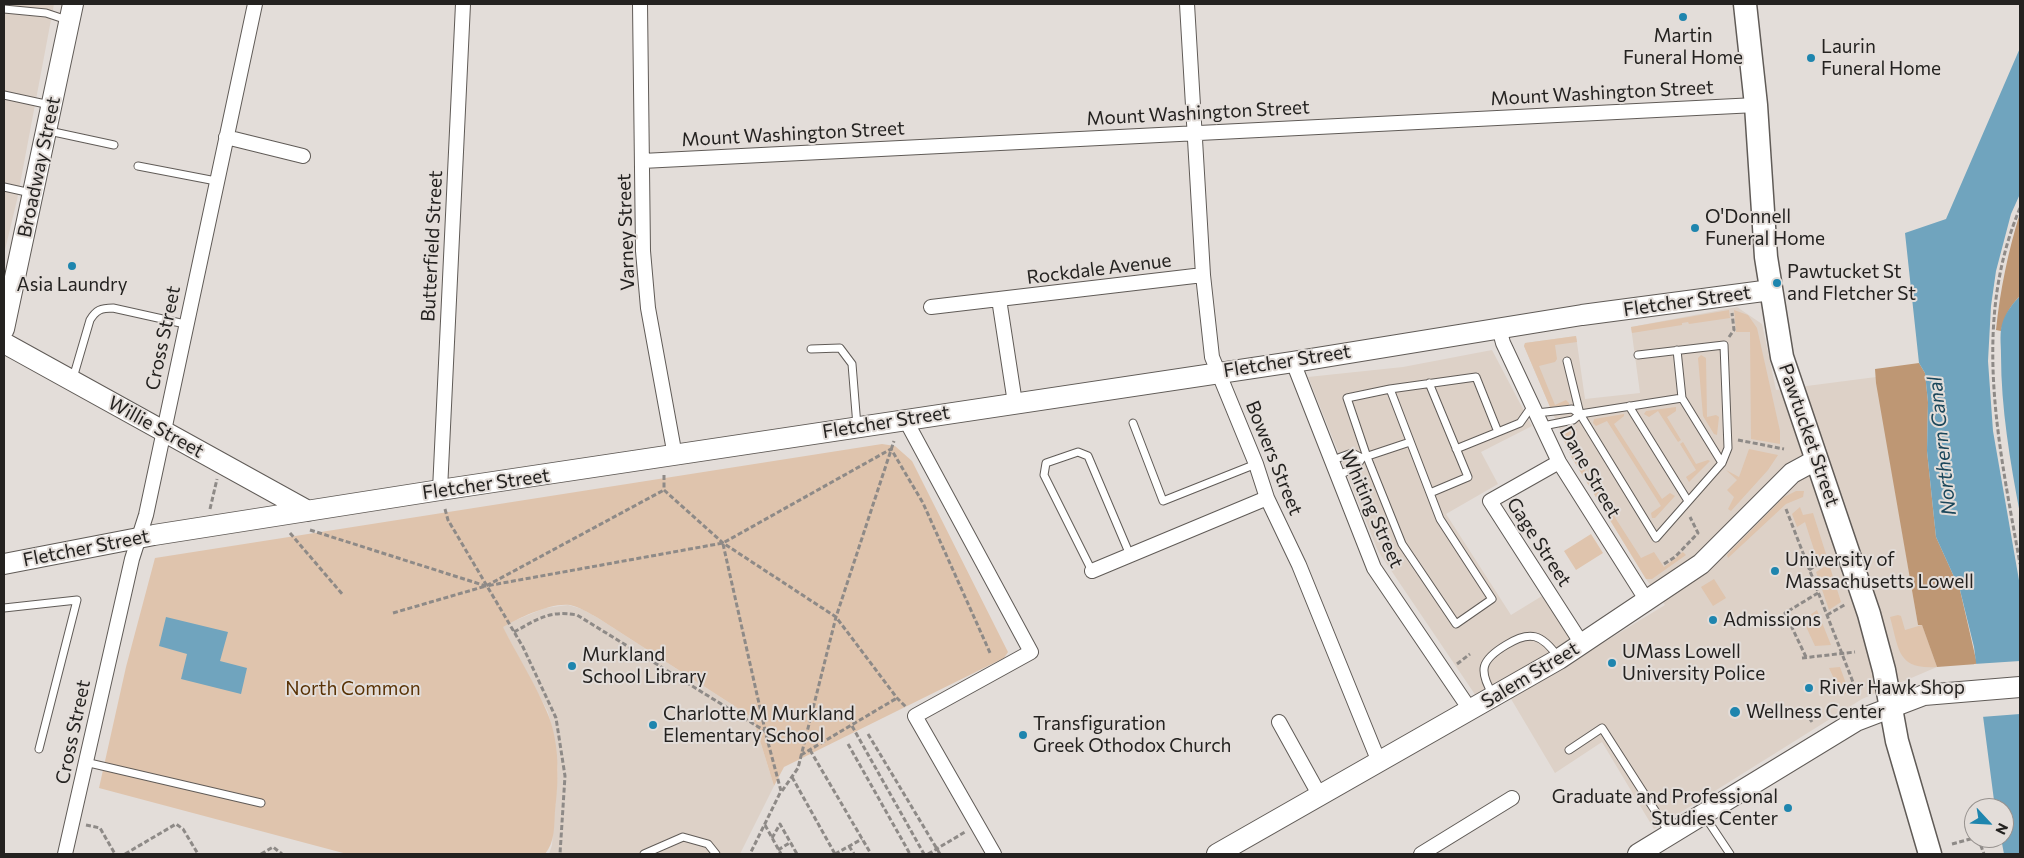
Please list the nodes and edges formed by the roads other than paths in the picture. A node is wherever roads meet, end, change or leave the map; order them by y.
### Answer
1 (255, 4) edge
2 (463, 4) edge
3 (640, 4) edge
4 (1187, 4) edge
5 (1745, 4) edge
6 (4, 9) edge
7 (71, 12) edge
8 (4, 95) edge
9 (52, 105) junction
10 (1756, 105) junction
11 (47, 130) junction
12 (1196, 132) junction
13 (226, 137) junction
14 (114, 144) dead end
15 (303, 156) dead end
16 (642, 161) junction
17 (138, 166) dead end
18 (216, 181) junction
19 (4, 186) edge
20 (34, 194) junction
21 (1203, 275) junction
22 (1771, 290) junction
23 (999, 299) junction
24 (931, 307) dead end
25 (185, 324) junction
26 (1499, 328) junction
27 (4, 329) edge
28 (4, 343) edge
29 (811, 349) dead end
30 (1677, 350) junction
31 (1638, 355) dead end
32 (1567, 361) dead end
33 (1293, 362) junction
34 (1219, 372) junction
35 (72, 380) junction
36 (1429, 384) junction
37 (1390, 389) junction
38 (1682, 398) junction
39 (1015, 403) junction
40 (1629, 406) junction
41 (1535, 409) junction
42 (1580, 414) junction
43 (905, 419) junction
44 (1133, 423) dead end
45 (857, 426) junction
46 (1543, 426) junction
47 (162, 430) junction
48 (1498, 432) junction
49 (1410, 442) junction
50 (1456, 449) junction
51 (676, 456) junction
52 (1364, 458) junction
53 (1816, 460) junction
54 (1330, 461) junction
55 (1559, 462) junction
56 (1722, 463) junction
57 (1256, 464) junction
58 (1336, 476) junction
59 (1430, 493) junction
60 (1267, 498) junction
61 (442, 499) junction
62 (1688, 501) junction
63 (309, 521) junction
64 (138, 538) junction
65 (1130, 555) junction
66 (4, 564) edge
67 (1092, 571) joint
68 (1647, 601) junction
69 (4, 608) edge
70 (1582, 644) junction
71 (1559, 660) junction
72 (2020, 687) edge
73 (1495, 697) junction
74 (1891, 707) junction
75 (1471, 711) junction
76 (1279, 722) dead end
77 (39, 749) dead end
78 (1569, 750) dead end
79 (84, 762) junction
80 (1379, 762) junction
81 (1320, 796) junction
82 (1512, 798) dead end
83 (261, 803) dead end
84 (1702, 814) junction
85 (1670, 834) junction
86 (64, 854) edge
87 (644, 854) edge
88 (716, 854) edge
89 (994, 854) edge
90 (1217, 854) edge
91 (1421, 854) edge
92 (1638, 854) edge
93 (1730, 854) edge
94 (1930, 854) edge

1 - 13 street, Cross Street
2 - 61 street, Butterfield Street
3 - 16 street, Varney Street
4 - 12 street, Bowers Street
5 - 10 main road, Pawtucket Street
6 - 7 lane
7 - 9 main road, Broadway Street
8 - 9 lane
9 - 11 main road, Broadway Street
10 - 12 street, Mount Washington Street
10 - 22 main road, Pawtucket Street
11 - 14 lane
11 - 20 main road, Broadway Street
12 - 16 street, Mount Washington Street
12 - 21 street, Bowers Street
13 - 15 street
13 - 18 street, Cross Street
16 - 51 street, Varney Street
17 - 18 lane
18 - 25 street, Cross Street
19 - 20 lane
20 - 27 main road, Broadway Street
21 - 23 street, Rockdale Avenue
21 - 34 street, Bowers Street
22 - 26 main road, Fletcher Street
22 - 53 main road, Pawtucket Street
23 - 24 street, Rockdale Avenue
23 - 39 street
25 - 35 lane
25 - 47 street, Cross Street
26 - 33 main road, Fletcher Street
26 - 41 street, Dane Street
28 - 35 main road, Willie Street
29 - 45 lane
30 - 31 lane
30 - 38 lane
30 - 56 lane
32 - 42 lane
33 - 34 main road, Fletcher Street
33 - 54 street, Whiting Street
34 - 39 main road, Fletcher Street
34 - 57 street, Bowers Street
35 - 47 main road, Willie Street
36 - 37 lane
36 - 48 lane
36 - 50 lane
37 - 49 lane
37 - 52 lane
38 - 40 lane
38 - 56 lane
39 - 43 main road, Fletcher Street
40 - 42 lane
40 - 62 lane
41 - 42 lane
41 - 46 street, Dane Street
41 - 48 lane
42 - 46 lane
42 - 62 lane
43 - 45 main road, Fletcher Street
43 - 89 street
44 - 57 lane
45 - 51 main road, Fletcher Street
46 - 55 street, Dane Street
47 - 63 main road, Willie Street
47 - 64 street, Cross Street
48 - 50 lane
49 - 52 lane
49 - 59 lane
50 - 59 lane
51 - 61 main road, Fletcher Street
52 - 54 lane
52 - 58 lane
52 - 59 lane
53 - 68 main road, Salem Street
53 - 74 main road, Pawtucket Street
54 - 58 street, Whiting Street
55 - 68 street, Dane Street
55 - 70 street, Gage Street
56 - 62 lane
57 - 60 street, Bowers Street
58 - 75 street, Whiting Street
60 - 65 street
60 - 80 street, Bowers Street
61 - 63 main road, Fletcher Street
63 - 64 main road, Fletcher Street
64 - 66 main road, Fletcher Street
64 - 79 street, Cross Street
65 - 67 street
65 - 67 lane
68 - 70 main road, Salem Street
69 - 77 lane
70 - 71 main road, Salem Street
71 - 73 main road, Salem Street
71 - 73 lane
72 - 74 main road
73 - 75 main road, Salem Street
74 - 84 main road
74 - 94 main road, Pawtucket Street
75 - 80 main road, Salem Street
76 - 81 street
78 - 85 lane
79 - 83 lane
79 - 86 street, Cross Street
80 - 81 main road, Salem Street
81 - 90 main road, Salem Street
82 - 91 street
84 - 85 main road
84 - 93 lane
85 - 92 main road
87 - 88 lane

